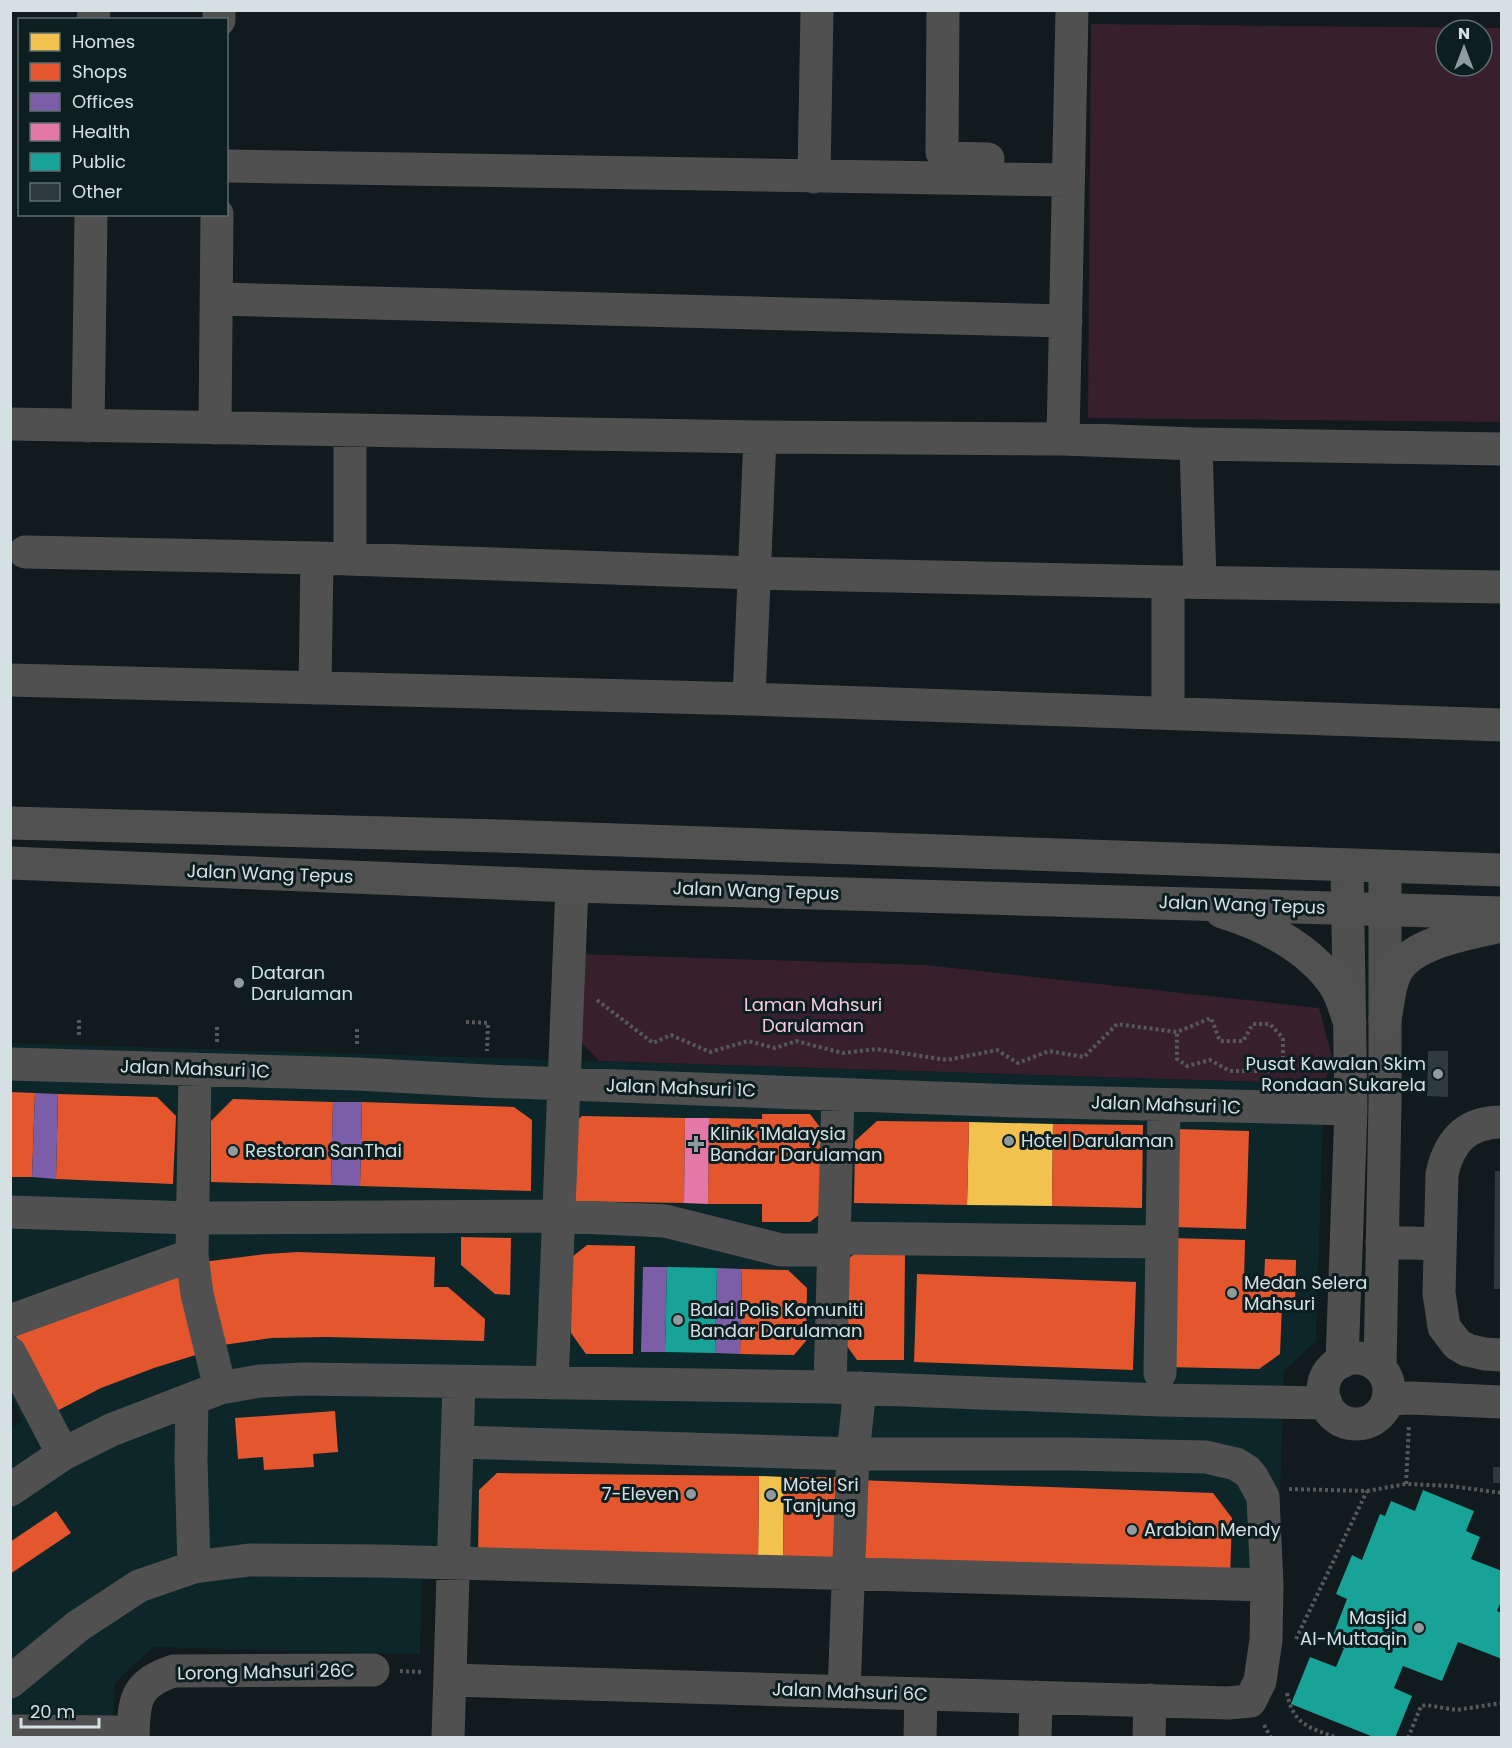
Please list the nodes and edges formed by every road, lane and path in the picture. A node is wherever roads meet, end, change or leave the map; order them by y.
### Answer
1 (817, 10) edge
2 (943, 10) edge
3 (1072, 10) edge
4 (228, 166) edge
5 (1068, 170) junction
6 (814, 177) junction
7 (91, 216) edge
8 (217, 216) edge
9 (216, 299) junction
10 (1066, 321) junction
11 (10, 424) edge
12 (88, 426) junction
13 (215, 428) junction
14 (350, 430) junction
15 (760, 437) junction
16 (1063, 439) junction
17 (1196, 444) junction
18 (1502, 449) edge
19 (25, 552) dead end
20 (317, 558) junction
21 (350, 559) junction
22 (755, 573) junction
23 (1184, 582) junction
24 (1502, 587) edge
25 (10, 680) edge
26 (315, 688) junction
27 (749, 699) junction
28 (1168, 713) junction
29 (1502, 725) edge
30 (10, 823) edge
31 (10, 863) edge
32 (1347, 866) junction
33 (1385, 867) junction
34 (1502, 870) edge
35 (572, 886) junction
36 (1192, 903) junction
37 (1347, 908) junction
38 (1386, 909) junction
39 (1502, 913) edge
40 (1502, 926) edge
41 (567, 998) junction
42 (1385, 1019) junction
43 (466, 1022) dead end
44 (1350, 1023) junction
45 (1177, 1032) junction
46 (10, 1064) edge
47 (195, 1069) junction
48 (486, 1081) junction
49 (564, 1083) junction
50 (838, 1094) junction
51 (1164, 1105) junction
52 (1351, 1109) junction
53 (1502, 1122) edge
54 (10, 1212) edge
55 (559, 1216) junction
56 (192, 1218) junction
57 (1162, 1242) junction
58 (1382, 1242) junction
59 (834, 1244) junction
60 (1440, 1244) junction
61 (192, 1255) junction
62 (10, 1321) edge
63 (10, 1353) edge
64 (1502, 1355) edge
65 (1342, 1362) junction
66 (1380, 1368) junction
67 (1160, 1373) dead end
68 (459, 1382) junction
69 (552, 1383) junction
70 (845, 1388) junction
71 (206, 1394) junction
72 (1400, 1398) junction
73 (1502, 1402) edge
74 (1326, 1403) junction
75 (458, 1442) junction
76 (63, 1454) junction
77 (853, 1454) junction
78 (1252, 1477) junction
79 (1406, 1484) junction
80 (10, 1490) edge
81 (1367, 1491) junction
82 (1502, 1493) edge
83 (454, 1564) junction
84 (194, 1567) junction
85 (847, 1574) junction
86 (1267, 1585) junction
87 (1293, 1646) dead end
88 (373, 1670) joint
89 (450, 1676) junction
90 (10, 1682) edge
91 (1286, 1687) dead end
92 (844, 1692) junction
93 (921, 1694) junction
94 (1036, 1697) junction
95 (1149, 1700) junction
96 (1502, 1703) edge
97 (10, 1731) edge
98 (125, 1735) edge
99 (448, 1737) edge
100 (920, 1737) edge
101 (1035, 1737) edge
102 (1149, 1737) edge
103 (1338, 1737) edge
104 (1408, 1737) edge

1 - 6 street
2 - 5 street
3 - 5 street
4 - 6 street
5 - 6 street
5 - 10 street
7 - 12 street
8 - 9 street
9 - 10 street
9 - 13 street
10 - 16 street
11 - 12 street
12 - 13 street
13 - 14 street
14 - 15 street
14 - 21 street
15 - 16 street
15 - 22 street
16 - 17 street
17 - 18 street
17 - 23 street
19 - 20 street
20 - 21 street
20 - 26 street
21 - 22 street
22 - 23 street
22 - 27 street
23 - 24 street
23 - 28 street
25 - 26 street
26 - 27 street
27 - 28 street
28 - 29 street
30 - 32 main road
31 - 35 main road, Jalan Wang Tepus
32 - 33 main road
32 - 37 street
33 - 34 main road
33 - 38 street
35 - 36 main road, Jalan Wang Tepus
35 - 41 street
36 - 37 main road, Jalan Wang Tepus
36 - 44 main road
37 - 38 main road, Jalan Wang Tepus
37 - 44 street
38 - 39 main road, Jalan Wang Tepus
38 - 42 street
40 - 42 main road
41 - 45 path
41 - 49 street
42 - 58 street
43 - 48 path
44 - 52 street
45 - 45 path
46 - 47 street, Jalan Mahsuri 1C
47 - 48 street, Jalan Mahsuri 1C
47 - 56 street
48 - 49 street, Jalan Mahsuri 1C
49 - 50 street, Jalan Mahsuri 1C
49 - 55 street
50 - 51 street, Jalan Mahsuri 1C
50 - 59 street
51 - 52 street, Jalan Mahsuri 1C
51 - 57 street
52 - 65 street
53 - 60 street
54 - 56 street
55 - 56 street
55 - 59 street
55 - 69 street
56 - 61 street
57 - 59 street
57 - 67 street
58 - 60 street
58 - 66 street
59 - 70 street
60 - 64 street
61 - 62 street
61 - 71 street
63 - 76 street
65 - 66 street
65 - 74 street
66 - 72 street
68 - 69 street
68 - 71 street
68 - 75 street
69 - 70 street
70 - 74 street
70 - 77 street
71 - 76 street
71 - 84 street
72 - 73 street
72 - 74 street
72 - 79 path
75 - 77 street
75 - 83 street
76 - 80 street
77 - 78 street
77 - 85 street
78 - 81 path
78 - 86 street
79 - 81 path
79 - 82 path
81 - 87 path
83 - 84 street
83 - 85 street
83 - 89 street
84 - 90 street
85 - 86 street
85 - 92 street
86 - 95 street, Jalan Mahsuri 6C
88 - 89 path
88 - 98 street, Lorong Mahsuri 26C
89 - 92 street, Jalan Mahsuri 6C
89 - 99 street
91 - 103 path
92 - 93 street, Jalan Mahsuri 6C
93 - 94 street, Jalan Mahsuri 6C
93 - 100 street
94 - 95 street, Jalan Mahsuri 6C
94 - 101 street
95 - 102 street
96 - 104 path
97 - 98 street

